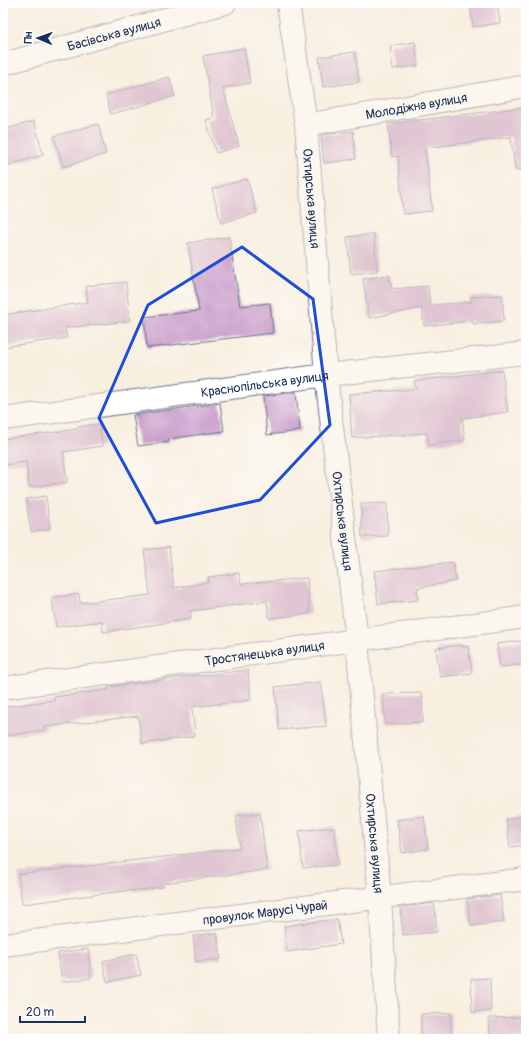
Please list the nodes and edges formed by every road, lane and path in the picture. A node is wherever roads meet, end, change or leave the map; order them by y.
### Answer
1 (225, 3) edge
2 (288, 3) edge
3 (3, 64) edge
4 (526, 86) edge
5 (306, 125) junction
6 (526, 353) edge
7 (326, 375) junction
8 (3, 418) edge
9 (526, 617) edge
10 (357, 641) junction
11 (3, 688) edge
12 (526, 879) edge
13 (380, 898) junction
14 (3, 945) edge
15 (389, 1039) edge

1 - 3 street, Басівська вулиця
2 - 5 street, Охтирська вулиця
4 - 5 street, Молодіжна вулиця
5 - 7 street, Охтирська вулиця
6 - 7 street, Краснопільська вулиця
7 - 8 street, Краснопільська вулиця
7 - 10 street, Охтирська вулиця
9 - 10 street, Тростянецька вулиця
10 - 11 street, Тростянецька вулиця
10 - 13 street, Охтирська вулиця
12 - 13 street, провулок Марусі Чурай
13 - 14 street, провулок Марусі Чурай
13 - 15 street, Охтирська вулиця

